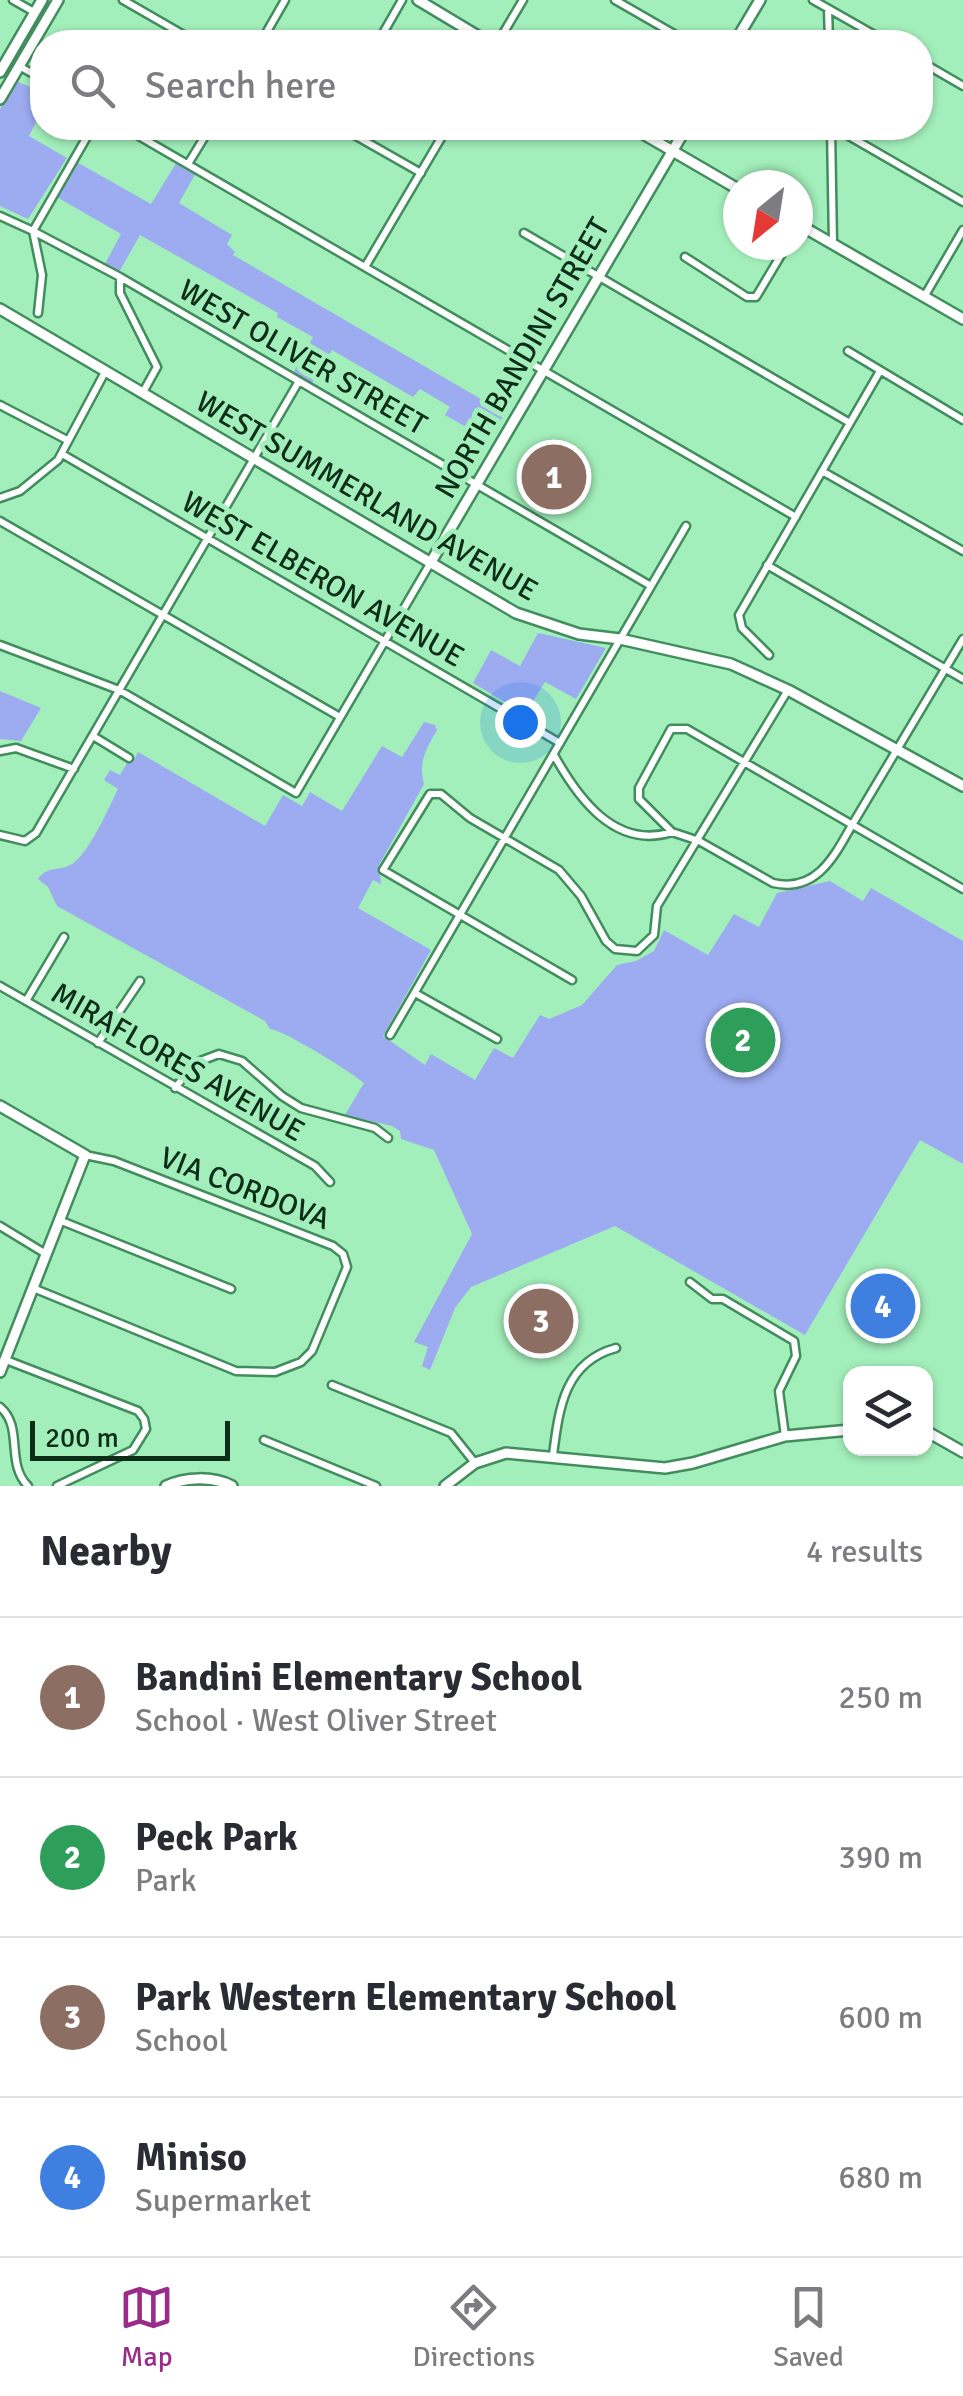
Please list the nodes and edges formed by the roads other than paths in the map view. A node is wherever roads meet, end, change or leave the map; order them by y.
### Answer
1 (13, 0) edge
2 (42, 0) edge
3 (58, 0) edge
4 (123, 0) edge
5 (285, 0) edge
6 (402, 0) edge
7 (418, 0) edge
8 (523, 0) edge
9 (614, 0) edge
10 (760, 0) edge
11 (814, 0) edge
12 (828, 8) junction
13 (34, 12) junction
14 (41, 30) edge
15 (175, 30) edge
16 (268, 30) edge
17 (385, 30) edge
18 (468, 30) edge
19 (505, 30) edge
20 (667, 30) edge
21 (743, 30) edge
22 (829, 30) edge
23 (866, 30) edge
24 (30, 49) edge
25 (20, 66) junction
26 (933, 69) edge
27 (0, 72) edge
28 (30, 72) edge
29 (963, 86) edge
30 (0, 99) edge
31 (85, 140) edge
32 (146, 140) edge
33 (203, 140) edge
34 (363, 140) edge
35 (440, 140) edge
36 (653, 140) edge
37 (679, 140) edge
38 (833, 140) edge
39 (854, 140) edge
40 (672, 151) junction
41 (188, 164) junction
42 (421, 173) junction
43 (723, 180) edge
44 (963, 202) edge
45 (0, 216) edge
46 (963, 230) edge
47 (33, 231) junction
48 (524, 233) dead end
49 (813, 233) edge
50 (833, 244) junction
51 (684, 256) dead end
52 (778, 260) edge
53 (366, 267) junction
54 (120, 277) junction
55 (599, 277) junction
56 (924, 297) junction
57 (0, 309) edge
58 (38, 313) dead end
59 (963, 319) edge
60 (848, 351) dead end
61 (543, 370) junction
62 (880, 371) junction
63 (105, 372) junction
64 (299, 380) junction
65 (142, 394) junction
66 (0, 405) edge
67 (963, 420) edge
68 (850, 423) junction
69 (67, 440) junction
70 (62, 454) junction
71 (254, 458) junction
72 (822, 471) junction
73 (476, 484) junction
74 (0, 498) edge
75 (796, 517) junction
76 (0, 520) edge
77 (686, 526) dead end
78 (208, 537) junction
79 (963, 551) edge
80 (431, 562) junction
81 (767, 565) junction
82 (651, 586) junction
83 (163, 613) junction
84 (963, 639) edge
85 (620, 640) junction
86 (385, 641) junction
87 (0, 644) edge
88 (769, 655) dead end
89 (946, 669) junction
90 (963, 679) edge
91 (119, 690) junction
92 (788, 690) junction
93 (340, 717) junction
94 (93, 736) junction
95 (560, 743) junction
96 (898, 748) junction
97 (0, 751) edge
98 (553, 754) junction
99 (129, 758) dead end
100 (744, 763) junction
101 (74, 769) junction
102 (963, 786) edge
103 (852, 825) junction
104 (672, 832) junction
105 (0, 835) edge
106 (504, 839) junction
107 (699, 841) junction
108 (963, 890) edge
109 (460, 915) junction
110 (64, 937) dead end
111 (572, 980) dead end
112 (140, 981) dead end
113 (0, 986) edge
114 (414, 993) junction
115 (26, 1001) junction
116 (390, 1036) dead end
117 (497, 1039) dead end
118 (98, 1043) junction
119 (176, 1088) junction
120 (0, 1106) edge
121 (388, 1138) dead end
122 (85, 1154) junction
123 (330, 1182) dead end
124 (59, 1220) junction
125 (0, 1226) edge
126 (46, 1254) junction
127 (690, 1282) dead end
128 (33, 1288) junction
129 (231, 1289) dead end
130 (616, 1348) dead end
131 (6, 1360) junction
132 (0, 1372) edge
133 (332, 1385) dead end
134 (0, 1407) edge
135 (843, 1431) edge
136 (933, 1435) edge
137 (785, 1436) junction
138 (264, 1440) dead end
139 (963, 1452) edge
140 (552, 1455) junction
141 (475, 1463) junction
142 (28, 1486) edge
143 (57, 1486) edge
144 (166, 1486) edge
145 (232, 1486) edge
146 (376, 1486) edge
147 (445, 1486) edge

1 - 13 street
2 - 13 street
3 - 14 street
4 - 15 street
5 - 16 street
6 - 17 street
7 - 18 street
8 - 19 street
9 - 20 street
10 - 21 street
11 - 12 street
12 - 22 street
12 - 23 street
13 - 27 street
24 - 25 street
25 - 28 street
25 - 30 street
26 - 29 street
31 - 47 street
32 - 41 street
33 - 41 street
34 - 42 street
35 - 42 street
36 - 40 street
37 - 40 street, NORTH BANDINI STREET
38 - 50 street
39 - 44 street
40 - 43 street
40 - 55 street, NORTH BANDINI STREET
41 - 53 street
42 - 53 street
45 - 47 street
46 - 56 street
47 - 54 street, WEST OLIVER STREET
47 - 58 street
48 - 55 street
49 - 50 street
50 - 56 street
51 - 52 street
53 - 61 street
54 - 64 street, WEST OLIVER STREET
54 - 65 street
55 - 61 street, NORTH BANDINI STREET
55 - 68 street
56 - 59 street
57 - 63 street, WEST SUMMERLAND AVENUE
60 - 62 street
61 - 73 street, NORTH BANDINI STREET
61 - 75 street
62 - 67 street
62 - 68 street
63 - 65 street, WEST SUMMERLAND AVENUE
63 - 69 street
64 - 71 street
64 - 73 street, WEST OLIVER STREET
65 - 71 street, WEST SUMMERLAND AVENUE
66 - 69 street
68 - 72 street
69 - 70 street
70 - 74 street
70 - 78 street, WEST ELBERON AVENUE
71 - 78 street
71 - 80 street, WEST SUMMERLAND AVENUE
72 - 75 street
72 - 79 street
73 - 80 street, NORTH BANDINI STREET
73 - 82 street, WEST OLIVER STREET
75 - 81 street
76 - 83 street
77 - 82 street
78 - 83 street
78 - 86 street, WEST ELBERON AVENUE
80 - 85 street, WEST SUMMERLAND AVENUE
80 - 86 street, NORTH BANDINI STREET
81 - 88 street
81 - 89 street
82 - 85 street
83 - 91 street
83 - 93 street
84 - 89 street
85 - 92 street, WEST SUMMERLAND AVENUE
85 - 95 street
86 - 93 street, NORTH BANDINI STREET
86 - 95 street, WEST ELBERON AVENUE
87 - 91 street
89 - 90 street
89 - 96 street
91 - 93 street, NORTH BANDINI STREET
91 - 94 street
92 - 96 street, WEST SUMMERLAND AVENUE
92 - 100 street
94 - 99 street
94 - 101 street
95 - 98 street
96 - 102 street, WEST SUMMERLAND AVENUE
96 - 103 street
97 - 101 street
98 - 104 street
98 - 106 street
100 - 103 street
100 - 104 street
100 - 107 street
101 - 105 street
103 - 107 street
103 - 108 street
104 - 107 street
106 - 107 street
106 - 109 street
106 - 109 street
109 - 111 street
109 - 114 street
110 - 115 street
112 - 118 street
113 - 115 street, MIRAFLORES AVENUE
114 - 116 street
114 - 117 street
115 - 118 street, MIRAFLORES AVENUE
118 - 119 street, MIRAFLORES AVENUE
119 - 121 street
119 - 123 street, MIRAFLORES AVENUE
120 - 122 street
122 - 124 street
122 - 128 street, VIA CORDOVA
124 - 126 street
124 - 129 street
125 - 126 street
126 - 128 street
127 - 137 street
128 - 131 street
130 - 140 street
131 - 132 street
131 - 143 street
133 - 141 street
134 - 142 street
135 - 137 street
136 - 139 street
137 - 140 street
138 - 146 street
140 - 141 street
141 - 147 street
144 - 145 street

